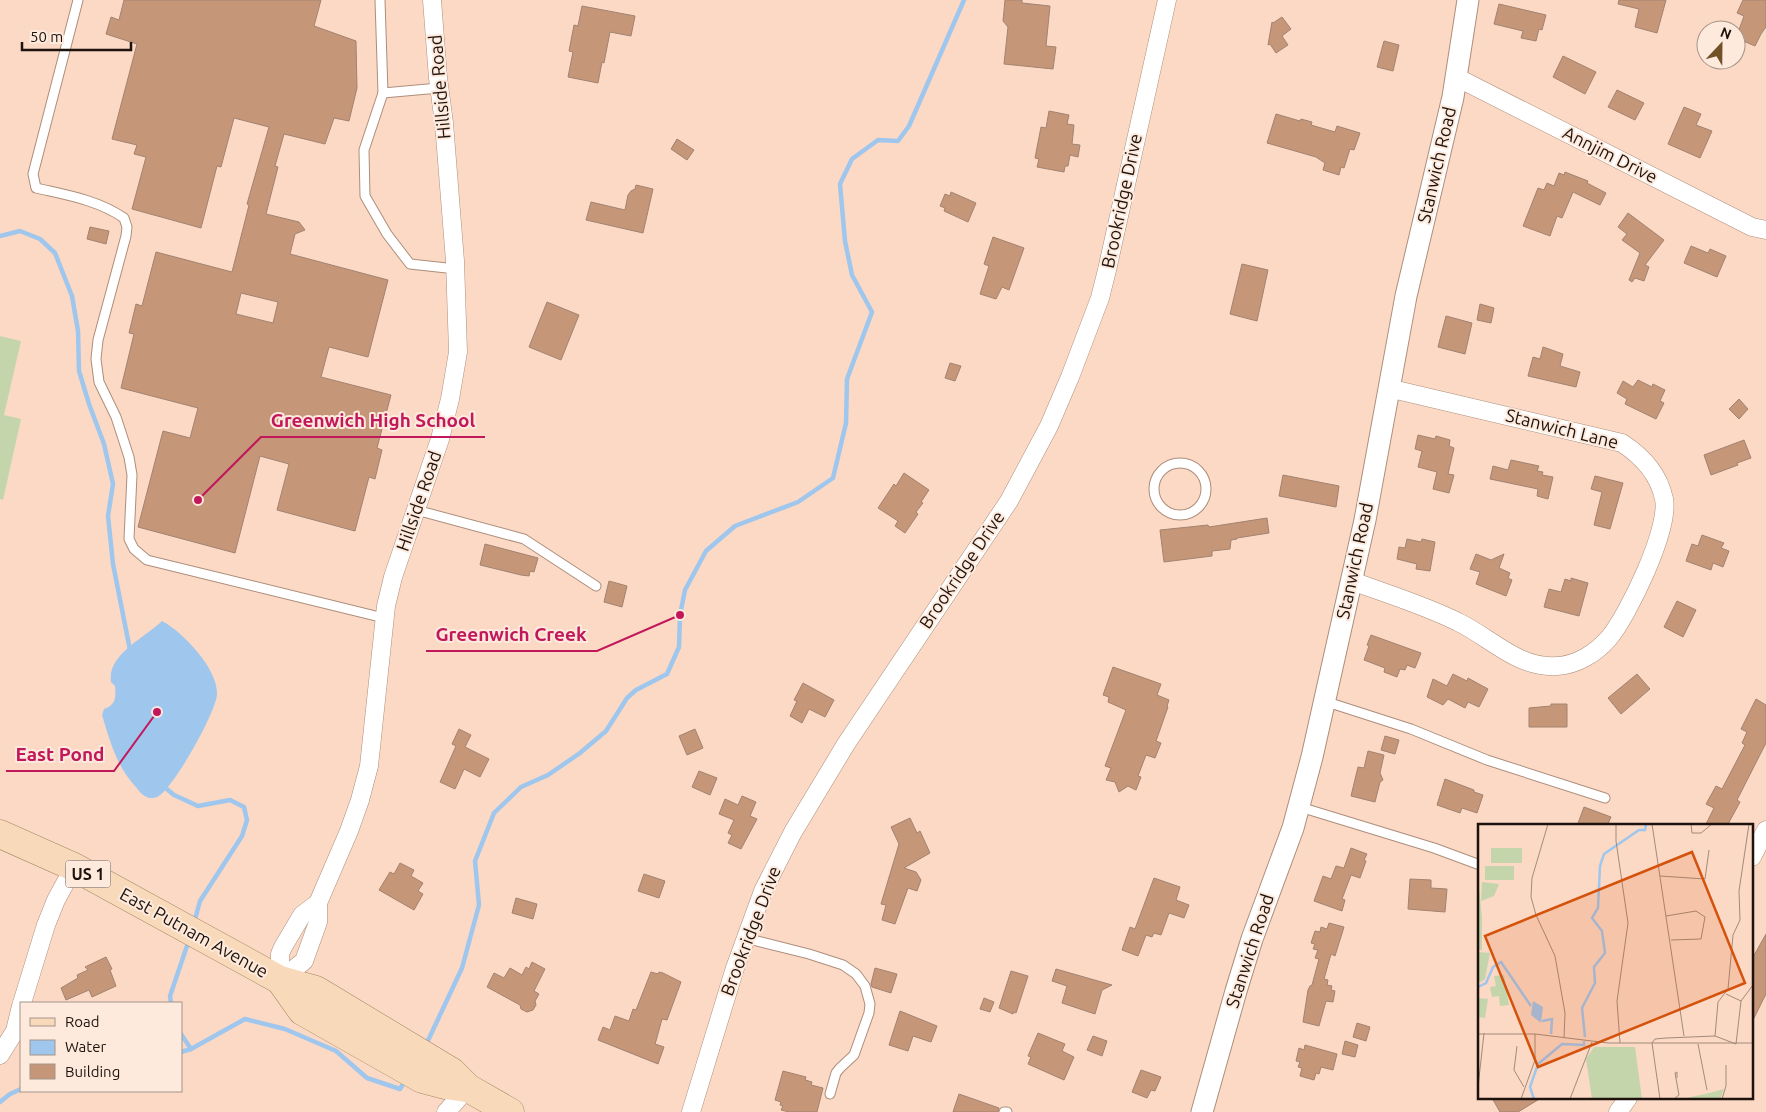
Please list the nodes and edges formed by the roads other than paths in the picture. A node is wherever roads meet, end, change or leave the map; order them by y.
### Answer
1 (78, 0) edge
2 (380, 0) edge
3 (432, 0) edge
4 (1167, 0) edge
5 (1468, 0) edge
6 (1456, 77) junction
7 (439, 88) junction
8 (383, 93) junction
9 (1766, 230) edge
10 (456, 269) junction
11 (1388, 388) junction
12 (1155, 481) joint
13 (416, 510) junction
14 (1352, 581) junction
15 (596, 586) dead end
16 (384, 618) junction
17 (1324, 701) junction
18 (1605, 798) dead end
19 (1299, 806) junction
20 (1766, 830) edge
21 (0, 834) edge
22 (1754, 853) edge
23 (1478, 864) edge
24 (74, 867) junction
25 (318, 903) junction
26 (746, 938) junction
27 (280, 980) junction
28 (23, 1002) edge
29 (20, 1012) edge
30 (0, 1055) edge
31 (468, 1088) junction
32 (830, 1094) dead end
33 (1627, 1100) edge
34 (446, 1112) edge
35 (510, 1112) edge
36 (691, 1112) edge
37 (1202, 1112) edge
38 (1618, 1112) edge

1 - 16 lane
2 - 8 lane
3 - 7 street, Hillside Road
4 - 26 street, Brookridge Drive
5 - 6 street, Stanwich Road
6 - 9 street, Annjim Drive
6 - 11 street, Stanwich Road
7 - 8 lane
7 - 10 street, Hillside Road
8 - 10 lane
10 - 13 street, Hillside Road
11 - 14 street, Stanwich Road
11 - 14 street, Stanwich Lane
12 - 12 lane
13 - 15 lane
13 - 16 street, Hillside Road
14 - 17 street, Stanwich Road
16 - 25 street, Hillside Road
17 - 18 lane
17 - 19 street, Stanwich Road
19 - 23 lane
19 - 37 street, Stanwich Road
20 - 22 street
21 - 24 main road, East Putnam Avenue / US 1
24 - 27 main road, East Putnam Avenue / US 1
24 - 28 street
25 - 27 street, Hillside Road
25 - 27 street, Hillside Road
26 - 32 lane
26 - 36 street, Brookridge Drive
27 - 31 main road, East Putnam Avenue / US 1
29 - 30 street
31 - 34 street
31 - 35 main road, East Putnam Avenue / US 1
33 - 38 street

